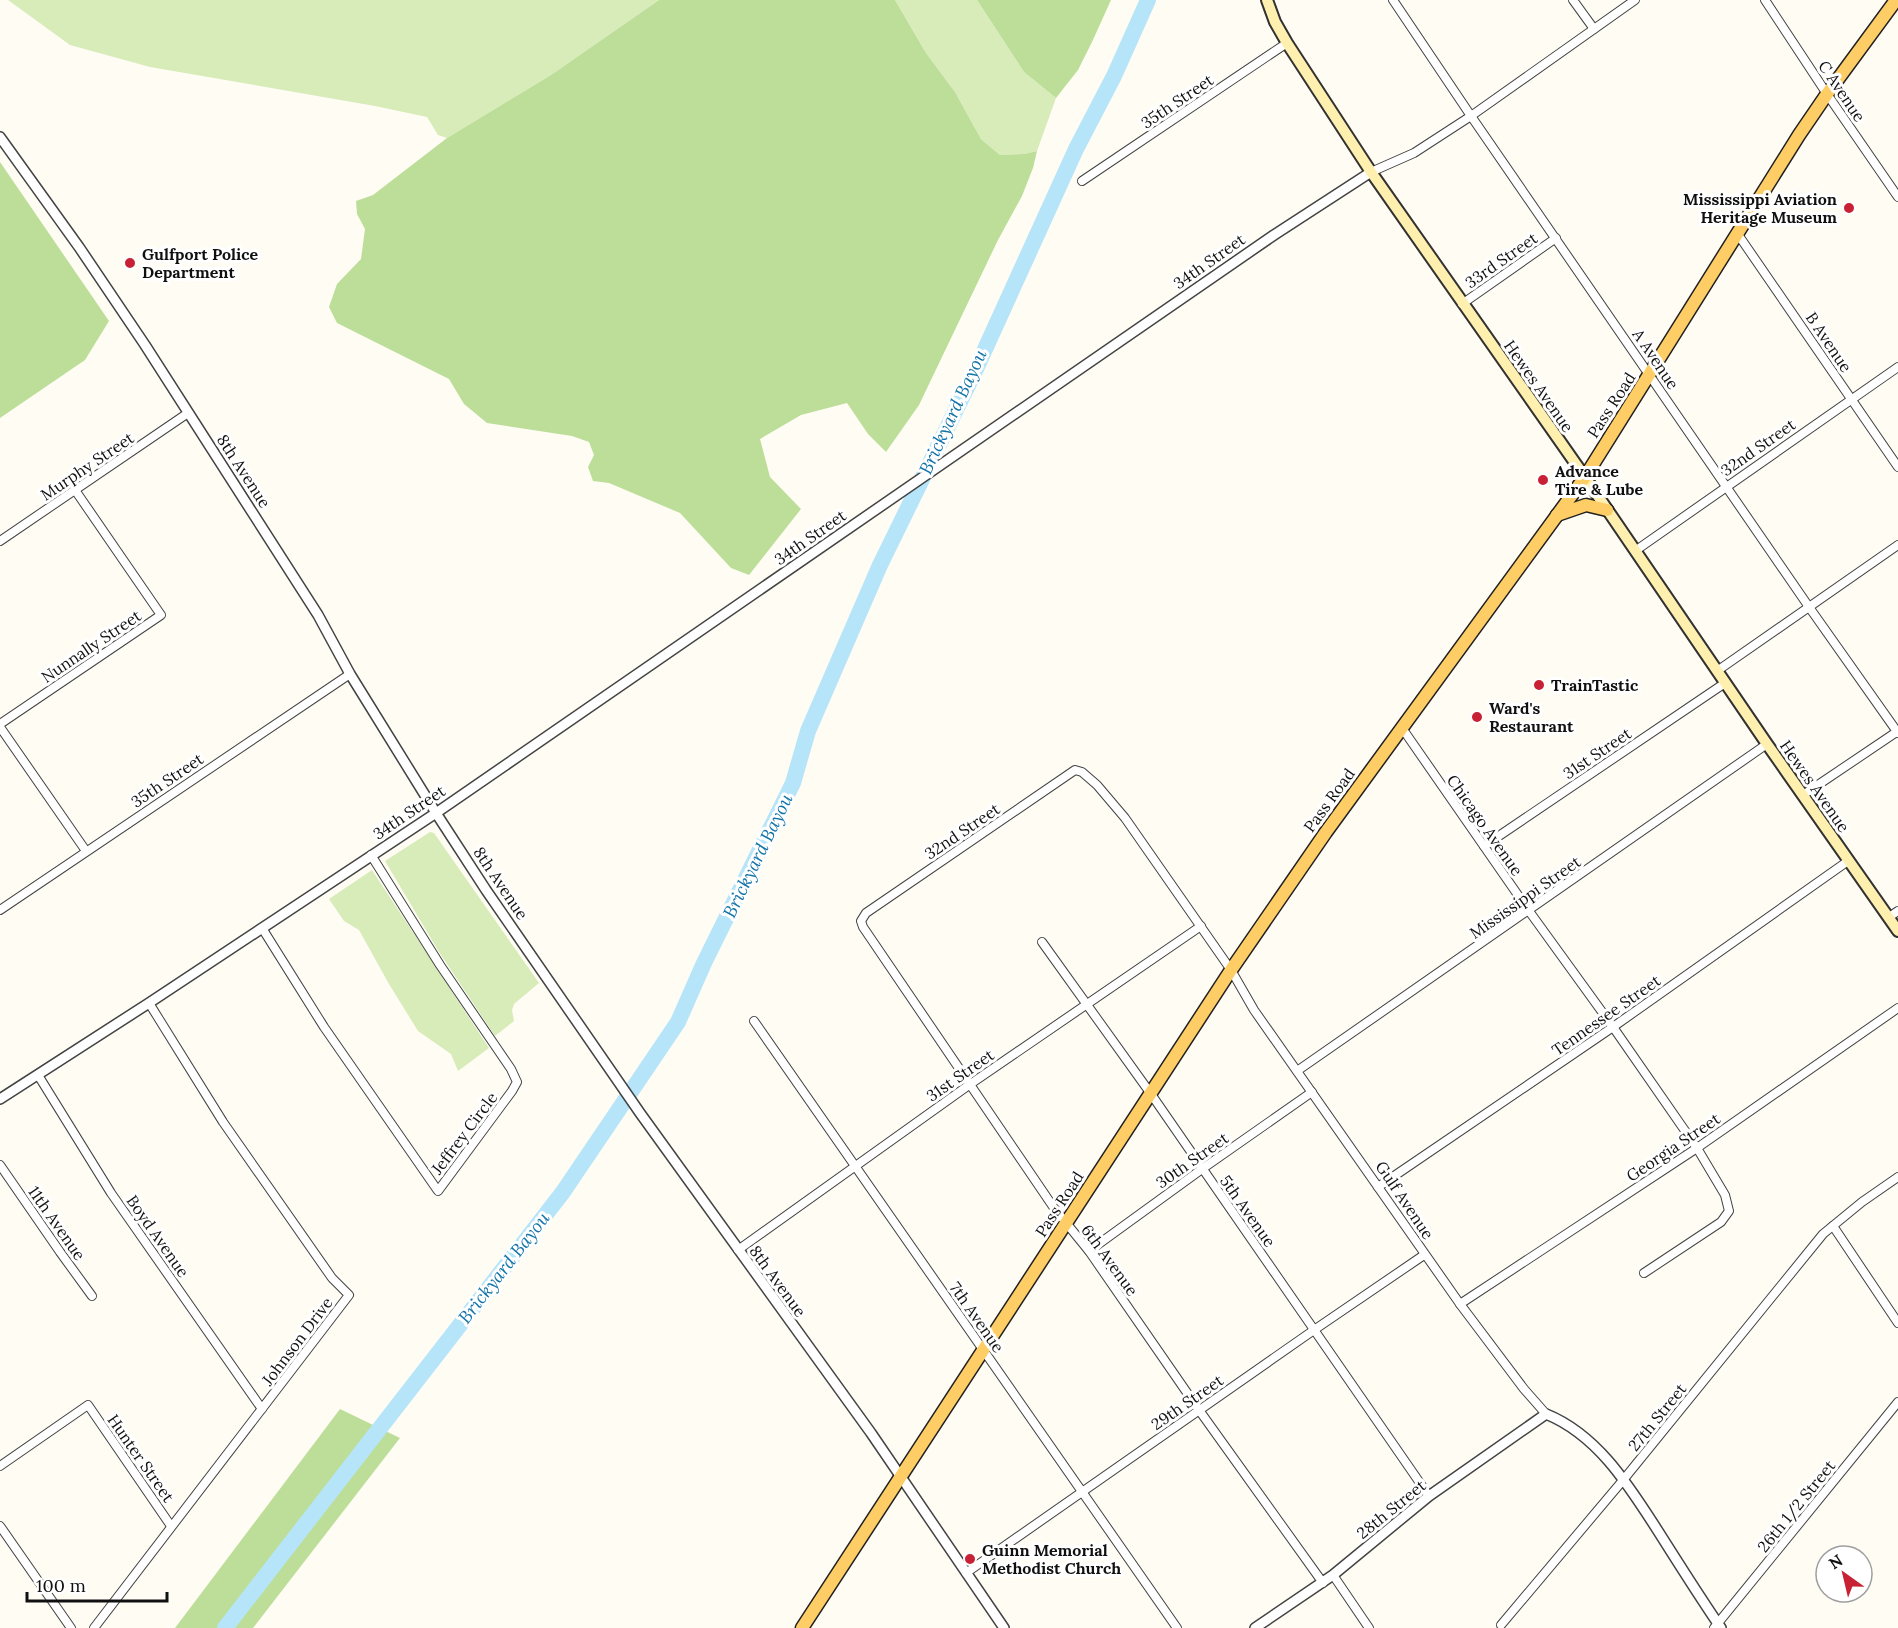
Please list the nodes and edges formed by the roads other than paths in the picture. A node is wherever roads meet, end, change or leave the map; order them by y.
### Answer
1 (1268, 0) edge
2 (1393, 0) edge
3 (1574, 0) edge
4 (1635, 0) edge
5 (1765, 0) edge
6 (1896, 0) edge
7 (1594, 29) junction
8 (1287, 43) junction
9 (1827, 94) junction
10 (1471, 116) junction
11 (0, 137) edge
12 (1371, 172) junction
13 (1082, 181) dead end
14 (1896, 191) edge
15 (1737, 233) junction
16 (1556, 238) junction
17 (1462, 304) junction
18 (1898, 367) edge
19 (1650, 374) junction
20 (1851, 399) junction
21 (189, 413) junction
22 (1898, 467) edge
23 (1585, 477) junction
24 (1726, 486) junction
25 (75, 490) junction
26 (1607, 510) junction
27 (1557, 515) junction
28 (0, 541) edge
29 (1898, 545) edge
30 (1635, 551) junction
31 (1809, 607) junction
32 (1717, 671) junction
33 (350, 674) junction
34 (1725, 683) junction
35 (0, 725) edge
36 (1402, 728) junction
37 (1898, 732) edge
38 (1767, 744) junction
39 (1082, 772) joint
40 (1803, 795) junction
41 (436, 813) junction
42 (1484, 846) junction
43 (86, 851) junction
44 (371, 855) junction
45 (1848, 861) junction
46 (0, 910) edge
47 (1528, 911) junction
48 (1893, 914) edge
49 (861, 921) joint
50 (1201, 926) junction
51 (262, 928) junction
52 (1898, 931) edge
53 (1042, 942) dead end
54 (1231, 970) junction
55 (148, 1004) junction
56 (1087, 1005) junction
57 (1898, 1008) edge
58 (754, 1021) dead end
59 (1613, 1027) junction
60 (1297, 1071) junction
61 (38, 1075) junction
62 (969, 1085) junction
63 (1312, 1092) junction
64 (1151, 1094) junction
65 (0, 1099) edge
66 (1697, 1148) junction
67 (0, 1165) edge
68 (856, 1166) junction
69 (1202, 1169) junction
70 (1898, 1177) edge
71 (1378, 1187) junction
72 (1066, 1223) junction
73 (1833, 1226) junction
74 (738, 1250) junction
75 (1089, 1251) junction
76 (1424, 1255) junction
77 (1644, 1273) dead end
78 (92, 1296) dead end
79 (1460, 1304) junction
80 (1898, 1323) edge
81 (1314, 1330) junction
82 (984, 1350) junction
83 (1898, 1402) edge
84 (262, 1409) junction
85 (1199, 1410) junction
86 (1546, 1414) junction
87 (0, 1466) edge
88 (901, 1477) junction
89 (1624, 1479) junction
90 (1081, 1491) junction
91 (1429, 1496) junction
92 (0, 1526) edge
93 (171, 1526) junction
94 (966, 1573) junction
95 (1333, 1575) junction
96 (1323, 1583) junction
97 (1502, 1625) dead end
98 (1718, 1626) edge
99 (71, 1628) edge
100 (94, 1628) edge
101 (802, 1628) edge
102 (1004, 1628) edge
103 (1177, 1628) edge
104 (1256, 1628) edge
105 (1369, 1628) edge

1 - 8 main road, Hewes Avenue
2 - 10 street, A Avenue
3 - 7 street
4 - 7 street, 34th Street
5 - 9 street, C Avenue
6 - 9 main road, Pass Road
7 - 10 street, 34th Street
8 - 12 main road, Hewes Avenue
8 - 13 street, 35th Street
9 - 14 street, C Avenue
9 - 15 main road, Pass Road
10 - 12 street, 34th Street
10 - 16 street, A Avenue
11 - 21 street, 8th Avenue
12 - 17 main road, Hewes Avenue
12 - 41 street, 34th Street
15 - 19 main road, Pass Road
15 - 20 street, B Avenue
16 - 17 street, 33rd Street
16 - 19 street, A Avenue
17 - 23 main road, Hewes Avenue
18 - 20 street, 32nd Street
19 - 23 main road, Pass Road
19 - 24 street, A Avenue
20 - 22 street, B Avenue
20 - 24 street, 32nd Street
21 - 25 street, Murphy Street
21 - 33 street, 8th Avenue
23 - 26 main road, Hewes Avenue
23 - 27 main road, Pass Road
24 - 30 street, 32nd Street
24 - 31 street, A Avenue
25 - 28 street, Murphy Street
25 - 35 street, Nunnally Street
26 - 27 main road
26 - 30 main road, Hewes Avenue
27 - 36 main road, Pass Road
29 - 31 street
30 - 32 main road, Hewes Avenue
31 - 32 street
31 - 37 street, A Avenue
32 - 34 main road, Hewes Avenue
33 - 41 street, 8th Avenue
33 - 43 street, 35th Street
34 - 38 main road, Hewes Avenue
34 - 42 street, 31st Street
35 - 43 street, Nunnally Street
36 - 42 street, Chicago Avenue
36 - 54 main road, Pass Road
37 - 40 street
38 - 40 main road, Hewes Avenue
38 - 47 street, Mississippi Street
39 - 49 street, 32nd Street
39 - 50 street, Gulf Avenue
40 - 45 main road, Hewes Avenue
41 - 44 street, 34th Street
41 - 74 street, 8th Avenue
42 - 47 street, Chicago Avenue
43 - 46 street, 35th Street
44 - 51 street, 34th Street
44 - 51 street, Jeffrey Circle
45 - 48 main road, Hewes Avenue
45 - 59 street, Tennessee Street
47 - 59 street, Chicago Avenue
47 - 60 street, Mississippi Street
48 - 52 main road, Hewes Avenue
49 - 62 street, 6th Avenue
50 - 54 street, Gulf Avenue
50 - 56 street, 31st Street
51 - 55 street, 34th Street
53 - 56 street, 5th Avenue
54 - 60 street, Gulf Avenue
54 - 64 main road, Pass Road
55 - 61 street, 34th Street
55 - 84 street, Johnson Drive
56 - 62 street, 31st Street
56 - 64 street, 5th Avenue
57 - 66 street, Georgia Street
58 - 68 street, 7th Avenue
59 - 66 street, Chicago Avenue
59 - 71 street, Tennessee Street
60 - 63 street, Gulf Avenue
61 - 65 street, 34th Street
61 - 84 street, Boyd Avenue
62 - 68 street, 31st Street
62 - 72 street, 6th Avenue
63 - 69 street, 30th Street
63 - 71 street, Gulf Avenue
64 - 69 street, 5th Avenue
64 - 72 main road, Pass Road
66 - 77 street, Chicago Avenue
66 - 79 street, Georgia Street
67 - 78 street, 11th Avenue
68 - 74 street, 31st Street
68 - 82 street, 7th Avenue
69 - 75 street, 30th Street
69 - 81 street, 5th Avenue
70 - 73 street
71 - 76 street, Gulf Avenue
72 - 75 street, 6th Avenue
72 - 82 main road, Pass Road
73 - 80 street
73 - 89 street, 27th Street
74 - 88 street, 8th Avenue
75 - 85 street, 6th Avenue
76 - 79 street, Gulf Avenue
76 - 81 street, 29th Street
79 - 86 street, Gulf Avenue
81 - 85 street, 29th Street
81 - 91 street, 5th Avenue
82 - 88 main road, Pass Road
82 - 90 street, 7th Avenue
83 - 98 street, 26th 1/2 Street
84 - 93 street, Johnson Drive
85 - 90 street, 29th Street
85 - 96 street, 6th Avenue
86 - 89 street, Gulf Avenue
86 - 91 street, 28th Street
87 - 93 street, Hunter Street
88 - 94 street, 8th Avenue
88 - 101 main road, Pass Road
89 - 97 street, 27th Street
89 - 98 street, Gulf Avenue
90 - 94 street, 29th Street
90 - 103 street, 7th Avenue
91 - 95 street, 28th Street
92 - 99 street
93 - 100 street, Johnson Drive
94 - 102 street, 8th Avenue
95 - 96 street, 28th Street
95 - 105 street
96 - 104 street, 28th Street

